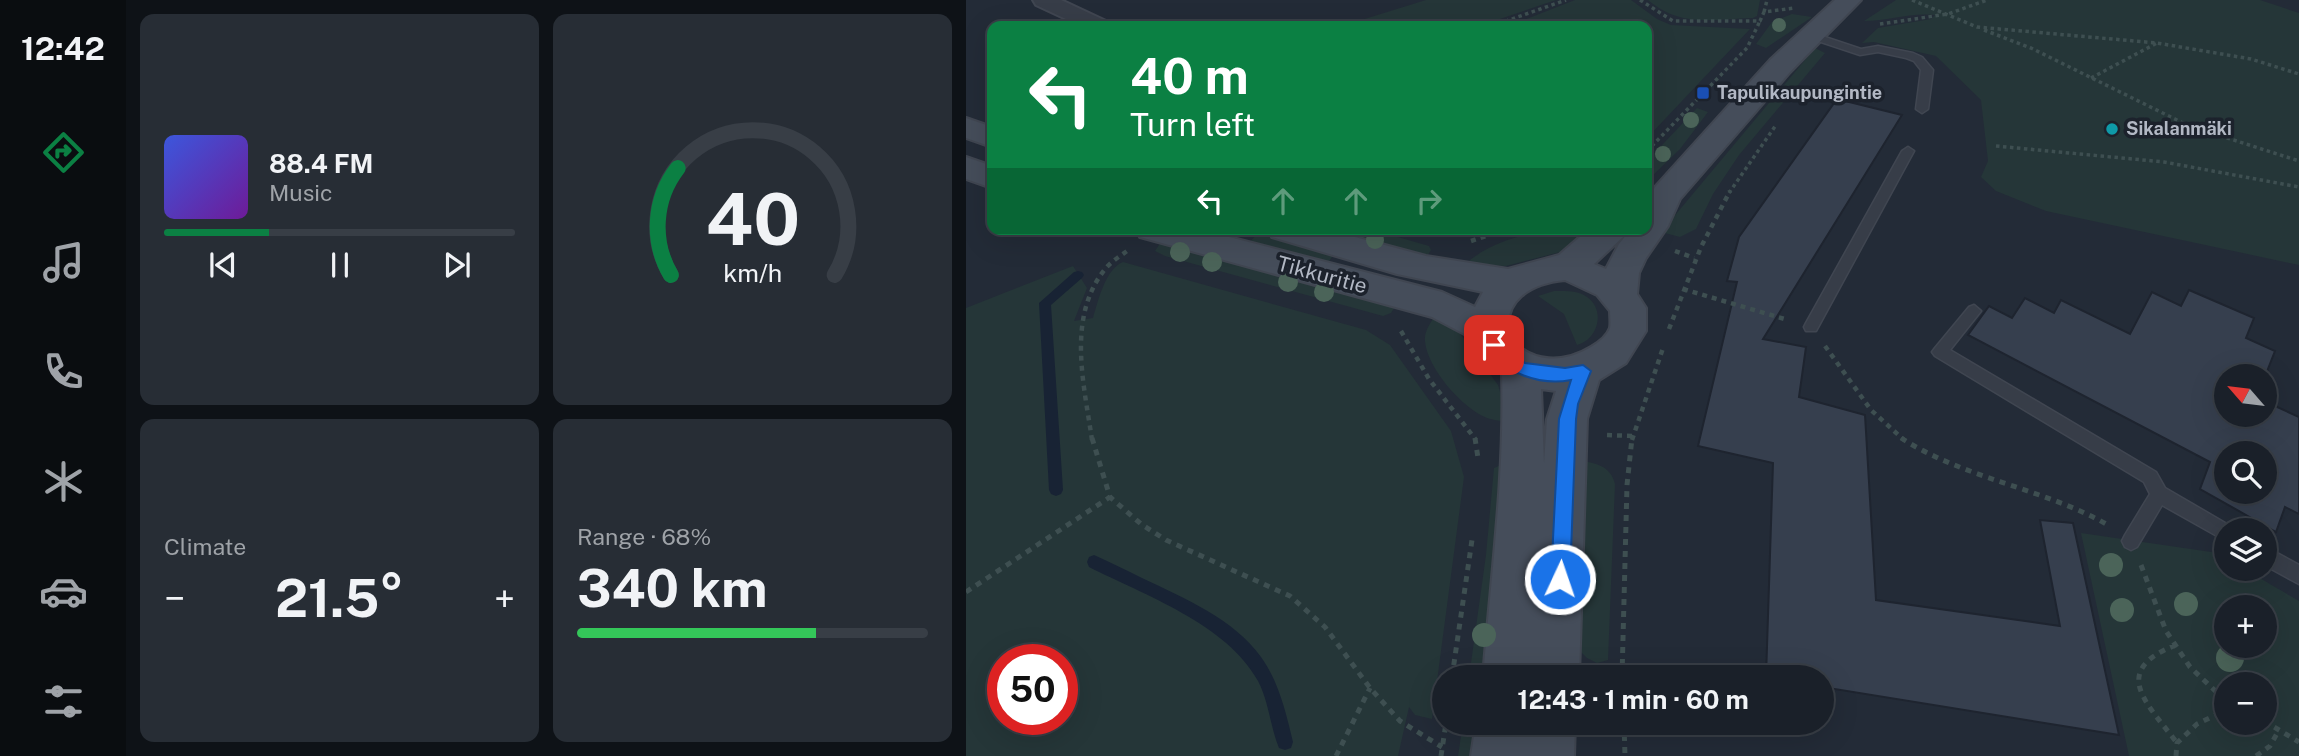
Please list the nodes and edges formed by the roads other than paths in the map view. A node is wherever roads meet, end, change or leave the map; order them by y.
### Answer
1 (1044, 0) edge
2 (1841, 7) edge
3 (1088, 21) edge
4 (1810, 36) junction
5 (1922, 109) dead end
6 (966, 127) edge
7 (987, 136) edge
8 (1908, 151) dead end
9 (966, 167) edge
10 (987, 176) edge
11 (1656, 199) edge
12 (1652, 221) edge
13 (1305, 235) edge
14 (1604, 235) edge
15 (1644, 235) edge
16 (1143, 243) edge
17 (1568, 267) junction
18 (1513, 283) junction
19 (1620, 293) junction
20 (1974, 311) dead end
21 (1811, 327) road end
22 (1489, 330) junction
23 (1521, 369) junction
24 (1583, 371) junction
25 (2159, 494) junction
26 (2214, 526) edge
27 (2131, 541) road end
28 (2277, 562) edge
29 (2299, 575) edge
30 (1509, 665) edge
31 (1555, 665) edge
32 (1500, 735) edge
33 (1549, 735) edge
34 (1497, 756) edge
35 (1548, 756) edge

1 - 3 street
2 - 4 main road
4 - 5 lane
4 - 11 main road
6 - 7 main road
8 - 21 lane
9 - 10 main road
11 - 12 main road
13 - 18 main road, Tikkuritie
14 - 17 main road
15 - 19 main road
16 - 22 main road, Tikkuritie
17 - 18 main road
17 - 19 main road
18 - 22 main road
19 - 24 main road
20 - 25 lane
22 - 23 main road
23 - 24 main road
23 - 30 main road
24 - 31 main road
25 - 26 lane
25 - 27 lane
28 - 29 lane
32 - 34 main road
33 - 35 main road

